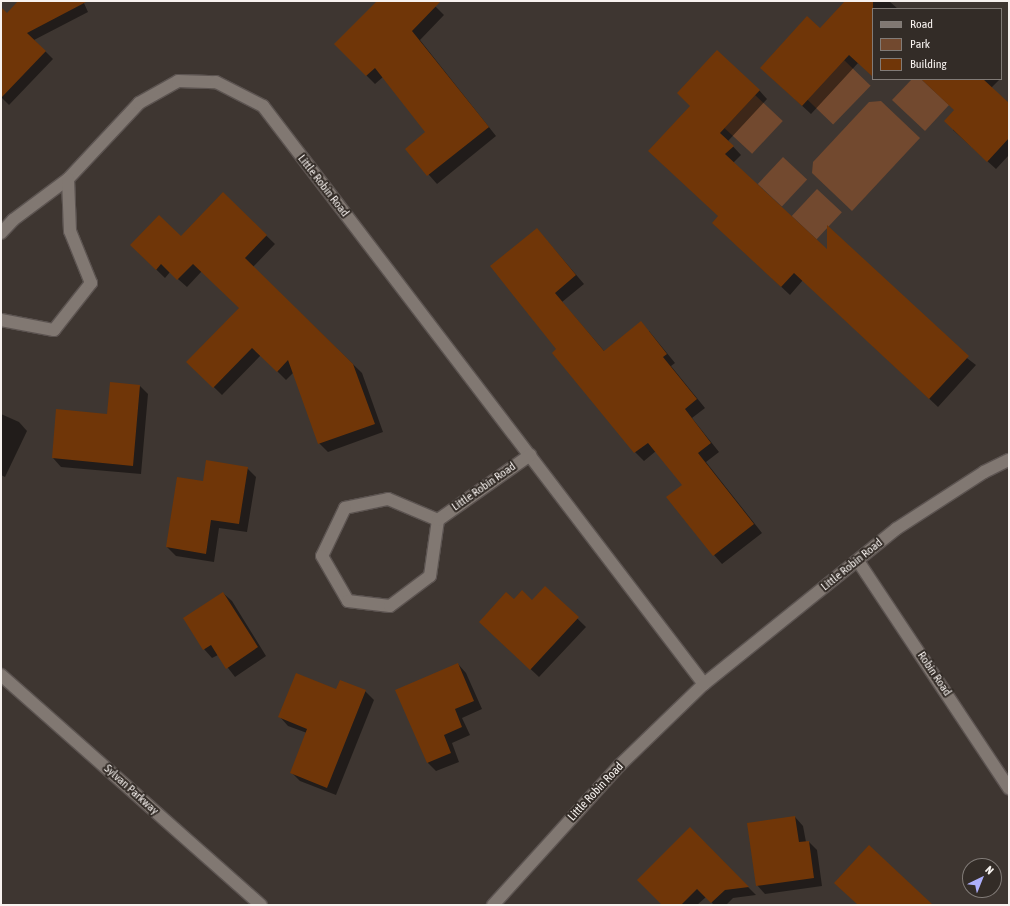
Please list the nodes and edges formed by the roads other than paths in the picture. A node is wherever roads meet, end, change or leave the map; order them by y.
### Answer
1 (68, 179) junction
2 (1, 234) edge
3 (1, 320) edge
4 (530, 455) junction
5 (1009, 460) edge
6 (438, 520) junction
7 (858, 561) junction
8 (1, 674) edge
9 (704, 684) junction
10 (1009, 788) edge
11 (261, 905) edge
12 (492, 905) edge

1 - 2 street, Little Robin Road
1 - 3 street
1 - 4 street, Little Robin Road
4 - 6 street, Little Robin Road
4 - 9 street, Little Robin Road
5 - 7 street, Little Robin Road
6 - 6 street
7 - 9 street, Little Robin Road
7 - 10 street, Robin Road
8 - 11 street, Sylvan Parkway
9 - 12 street, Little Robin Road

